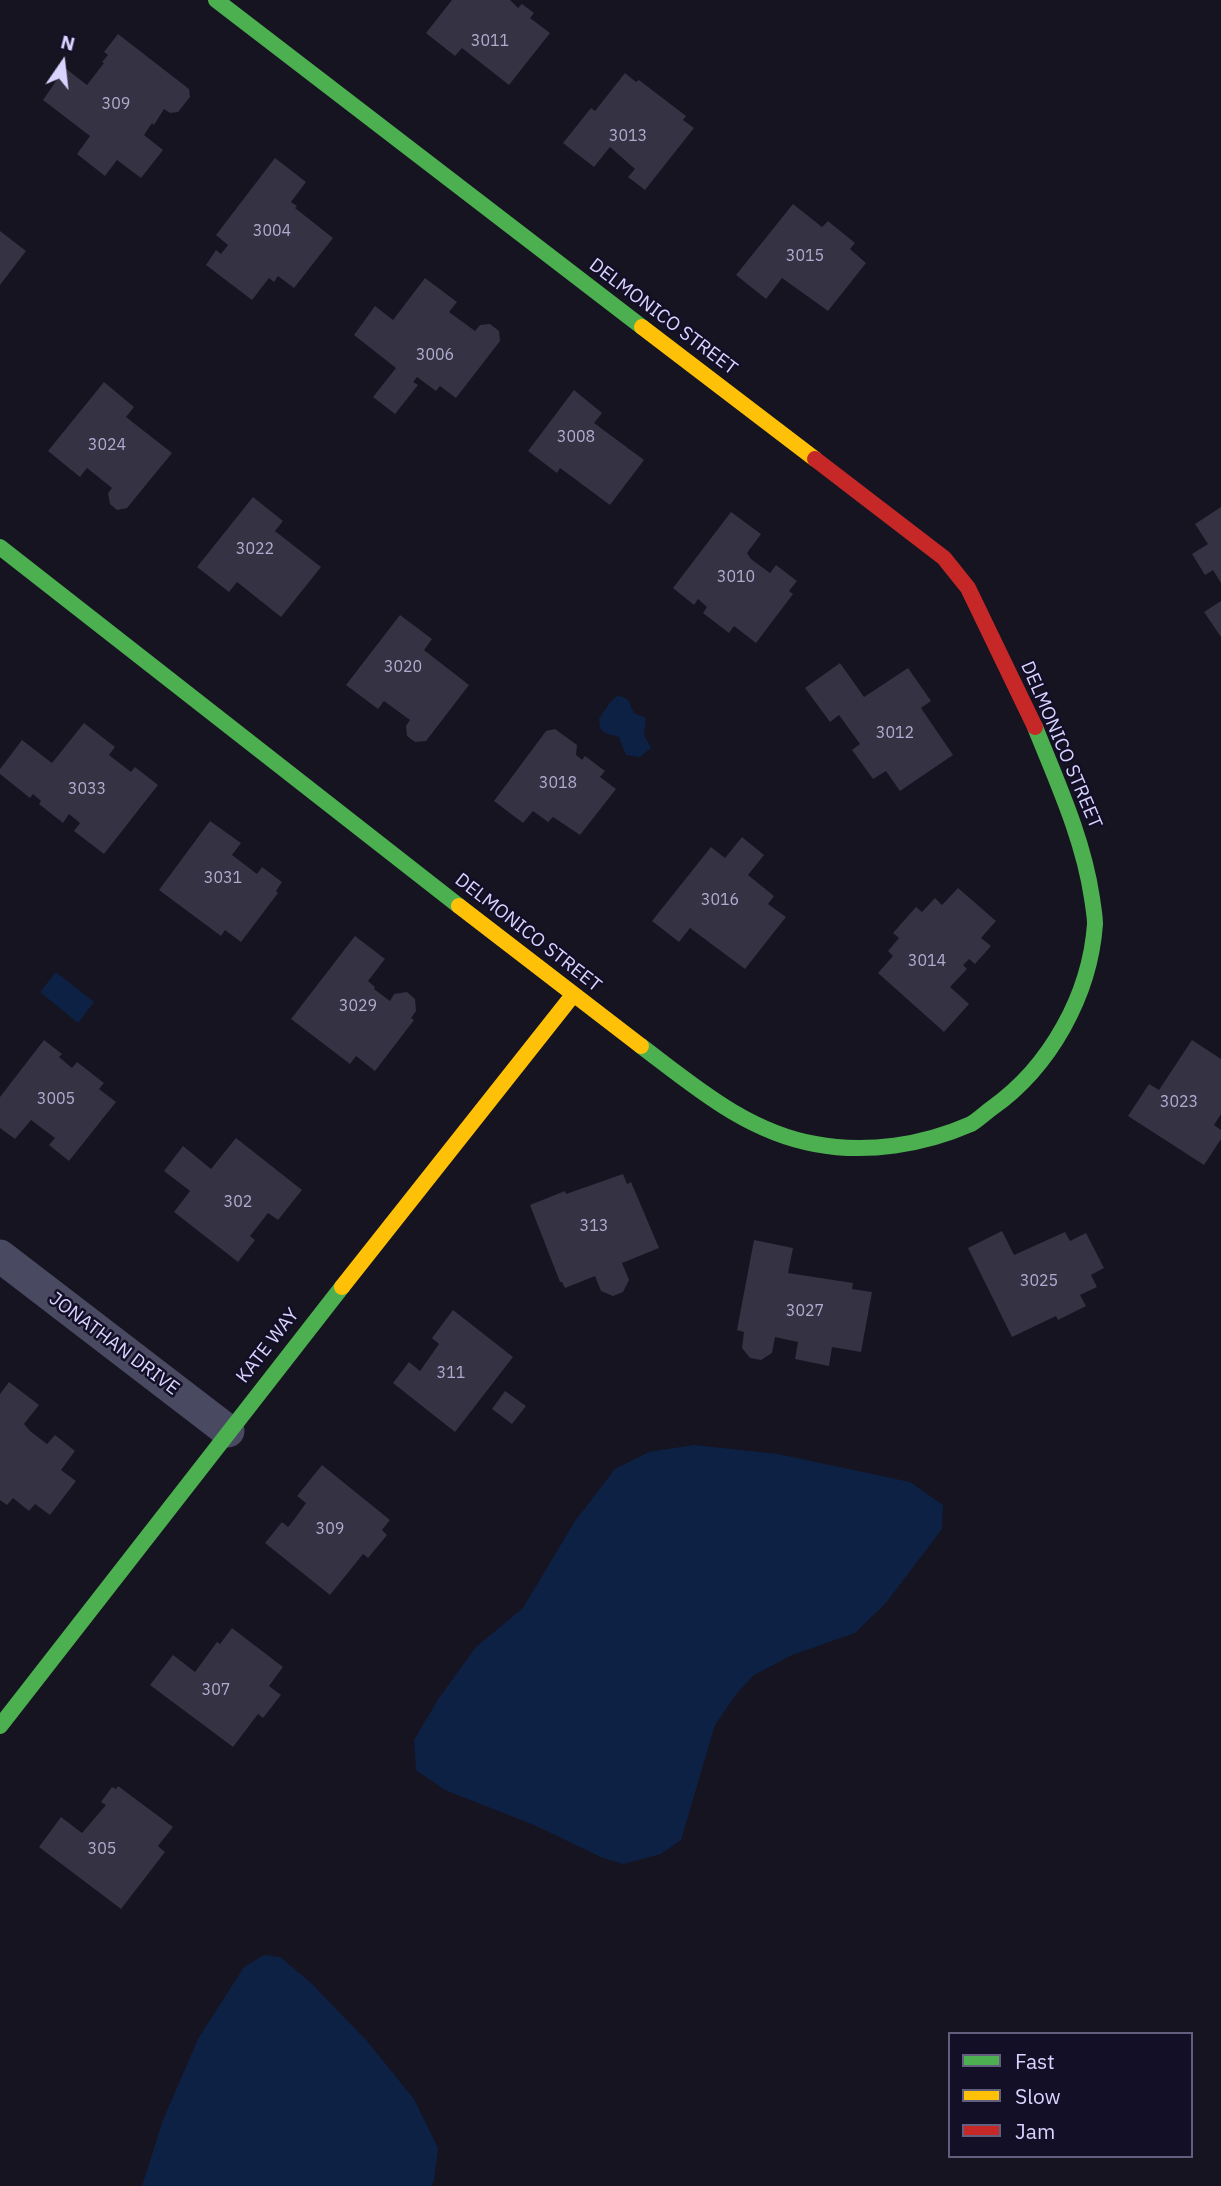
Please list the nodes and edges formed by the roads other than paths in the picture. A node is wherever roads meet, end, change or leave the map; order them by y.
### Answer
1 (216, 0) edge
2 (0, 547) edge
3 (573, 995) junction
4 (0, 1256) edge
5 (228, 1431) junction
6 (0, 1726) edge

1 - 3 street, DELMONICO STREET
2 - 3 street, DELMONICO STREET
3 - 5 street, KATE WAY
4 - 5 street, JONATHAN DRIVE
5 - 6 street, KATE WAY

